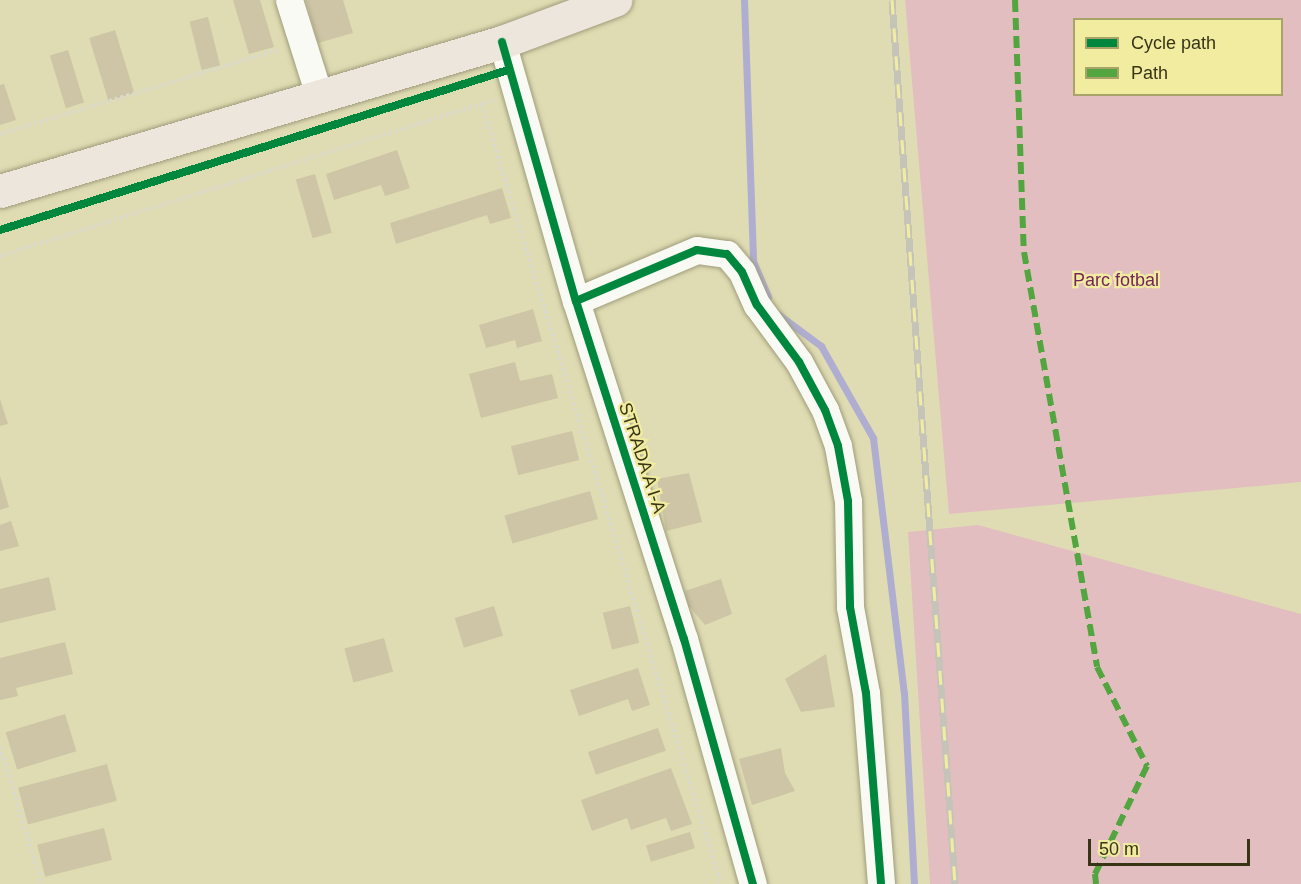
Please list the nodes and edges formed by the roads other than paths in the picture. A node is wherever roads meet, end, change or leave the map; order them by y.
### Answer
1 (289, 0) edge
2 (615, 0) edge
3 (502, 42) junction
4 (319, 95) junction
5 (0, 191) edge
6 (576, 301) junction
7 (753, 884) edge
8 (881, 884) edge

1 - 4 street
2 - 3 main road
3 - 4 main road
3 - 6 street, STRADA A I-A
4 - 5 main road
6 - 7 street, STRADA A I-A
6 - 8 street

